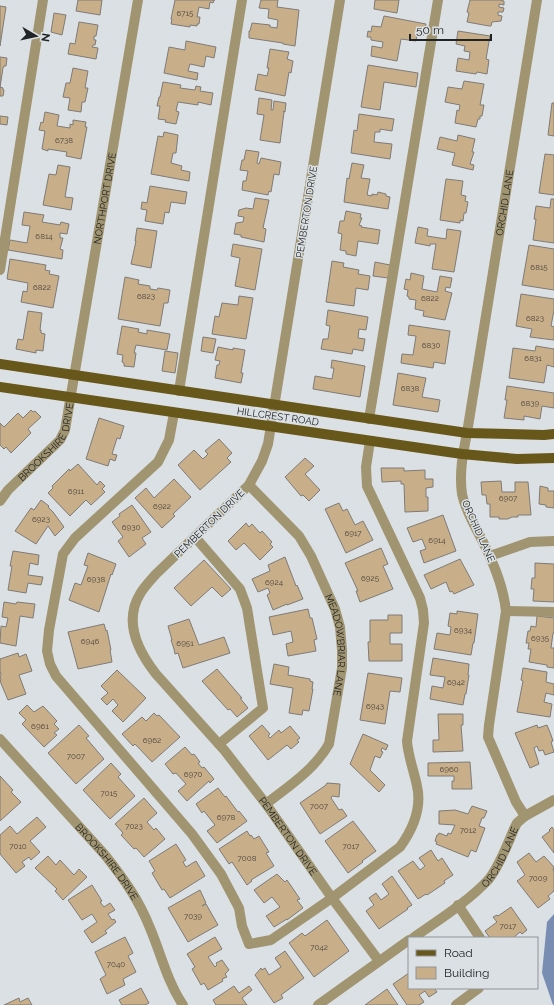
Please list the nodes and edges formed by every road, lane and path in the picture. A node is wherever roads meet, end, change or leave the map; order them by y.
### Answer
1 (43, 0) edge
2 (138, 0) edge
3 (242, 0) edge
4 (340, 0) edge
5 (438, 0) edge
6 (537, 0) edge
7 (0, 270) edge
8 (0, 364) edge
9 (74, 375) junction
10 (0, 387) edge
11 (179, 391) junction
12 (71, 397) junction
13 (275, 406) junction
14 (174, 412) junction
15 (369, 419) junction
16 (271, 427) junction
17 (467, 433) junction
18 (554, 434) edge
19 (370, 441) junction
20 (462, 454) junction
21 (554, 458) edge
22 (249, 485) junction
23 (0, 501) edge
24 (195, 537) junction
25 (554, 541) edge
26 (490, 556) junction
27 (506, 611) junction
28 (554, 612) edge
29 (0, 739) edge
30 (218, 744) junction
31 (554, 800) edge
32 (266, 804) junction
33 (525, 816) junction
34 (332, 898) junction
35 (458, 905) junction
36 (414, 937) edge
37 (479, 937) edge
38 (408, 941) edge
39 (379, 961) junction
40 (479, 989) edge
41 (183, 1005) edge
42 (318, 1005) edge
43 (456, 1005) edge

1 - 7 street
2 - 9 street, NORTHPORT DRIVE
3 - 11 street
4 - 13 street, PEMBERTON DRIVE
5 - 15 street
6 - 17 street, ORCHID LANE
8 - 9 main road, HILLCREST ROAD
9 - 11 main road, HILLCREST ROAD
9 - 12 street, NORTHPORT DRIVE
10 - 12 main road, HILLCREST ROAD
11 - 13 main road, HILLCREST ROAD
12 - 14 main road, HILLCREST ROAD
12 - 23 street, BROOKSHIRE DRIVE
13 - 15 main road, HILLCREST ROAD
13 - 16 street, PEMBERTON DRIVE
14 - 16 main road, HILLCREST ROAD
14 - 34 street
15 - 17 main road, HILLCREST ROAD
16 - 19 main road, HILLCREST ROAD
16 - 22 street, PEMBERTON DRIVE
17 - 18 main road, HILLCREST ROAD
17 - 20 street, ORCHID LANE
19 - 20 main road, HILLCREST ROAD
19 - 34 street
20 - 21 main road, HILLCREST ROAD
20 - 26 street, ORCHID LANE
22 - 24 street, PEMBERTON DRIVE
22 - 32 street, MEADOWBRIAR LANE
24 - 30 street
24 - 30 street, PEMBERTON DRIVE
25 - 26 street
26 - 27 street, ORCHID LANE
27 - 28 street
27 - 33 street, ORCHID LANE
29 - 41 street, BROOKSHIRE DRIVE
30 - 32 street, PEMBERTON DRIVE
31 - 33 street
32 - 34 street, PEMBERTON DRIVE
33 - 35 street, ORCHID LANE
34 - 39 street, PEMBERTON DRIVE
35 - 36 street, ORCHID LANE
35 - 37 street
38 - 39 street
39 - 42 street
40 - 43 street

